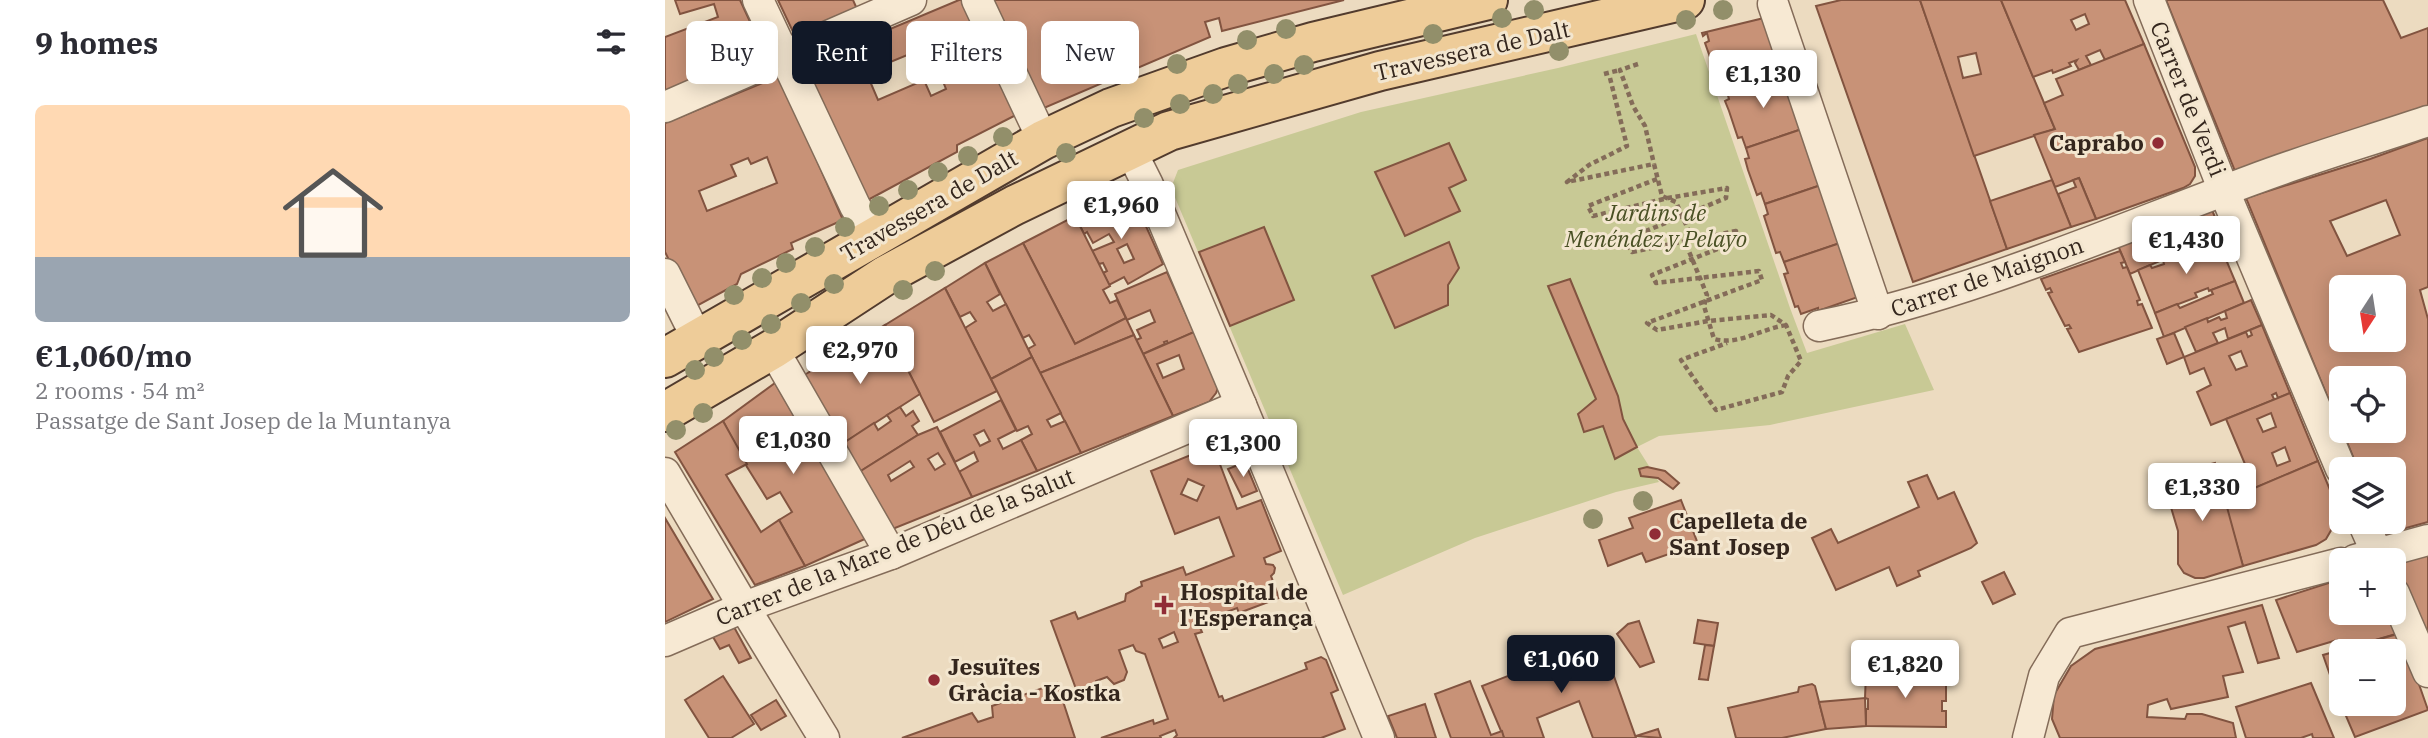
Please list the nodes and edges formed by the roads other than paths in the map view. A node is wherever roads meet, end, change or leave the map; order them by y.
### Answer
1 (758, 0) edge
2 (911, 0) edge
3 (977, 0) edge
4 (1488, 0) edge
5 (1685, 0) edge
6 (2149, 0) edge
7 (1773, 4) dead end
8 (1587, 12) edge
9 (784, 56) junction
10 (665, 107) edge
11 (1111, 108) junction
12 (2428, 121) edge
13 (1043, 140) junction
14 (1130, 149) junction
15 (2224, 191) junction
16 (873, 238) junction
17 (665, 274) edge
18 (1878, 314) junction
19 (1819, 326) road end
20 (700, 339) junction
21 (773, 349) junction
22 (665, 358) edge
23 (1241, 405) junction
24 (665, 412) edge
25 (2336, 457) edge
26 (665, 473) edge
27 (2428, 540) edge
28 (2403, 548) edge
29 (891, 554) junction
30 (2329, 566) edge
31 (744, 607) junction
32 (2406, 621) edge
33 (665, 641) edge
34 (2428, 672) edge
35 (824, 738) edge
36 (1377, 738) edge
37 (2028, 738) edge

1 - 9 street
2 - 9 street
3 - 13 street
4 - 11 main road, Travessera de Dalt
5 - 8 main road, Travessera de Dalt
6 - 15 street, Carrer de Verdi
7 - 18 street
8 - 14 main road, Travessera de Dalt
9 - 10 street
9 - 16 street
11 - 13 main road, Travessera de Dalt
11 - 14 main road
12 - 15 street, Carrer de Maignon
13 - 16 main road, Travessera de Dalt
14 - 21 main road, Travessera de Dalt
14 - 23 street
15 - 18 street, Carrer de Maignon
15 - 25 street, Carrer de Verdi
16 - 20 main road, Travessera de Dalt
17 - 20 street
18 - 19 street, Carrer de Maignon
20 - 22 main road, Travessera de Dalt
21 - 24 main road, Travessera de Dalt
21 - 29 street
23 - 29 street, Carrer de la Mare de Déu de la Salut
23 - 36 street
26 - 31 street
27 - 28 street
29 - 31 street, Carrer de la Mare de Déu de la Salut
30 - 37 street
31 - 33 street, Carrer de la Mare de Déu de la Salut
31 - 35 street
32 - 34 street

